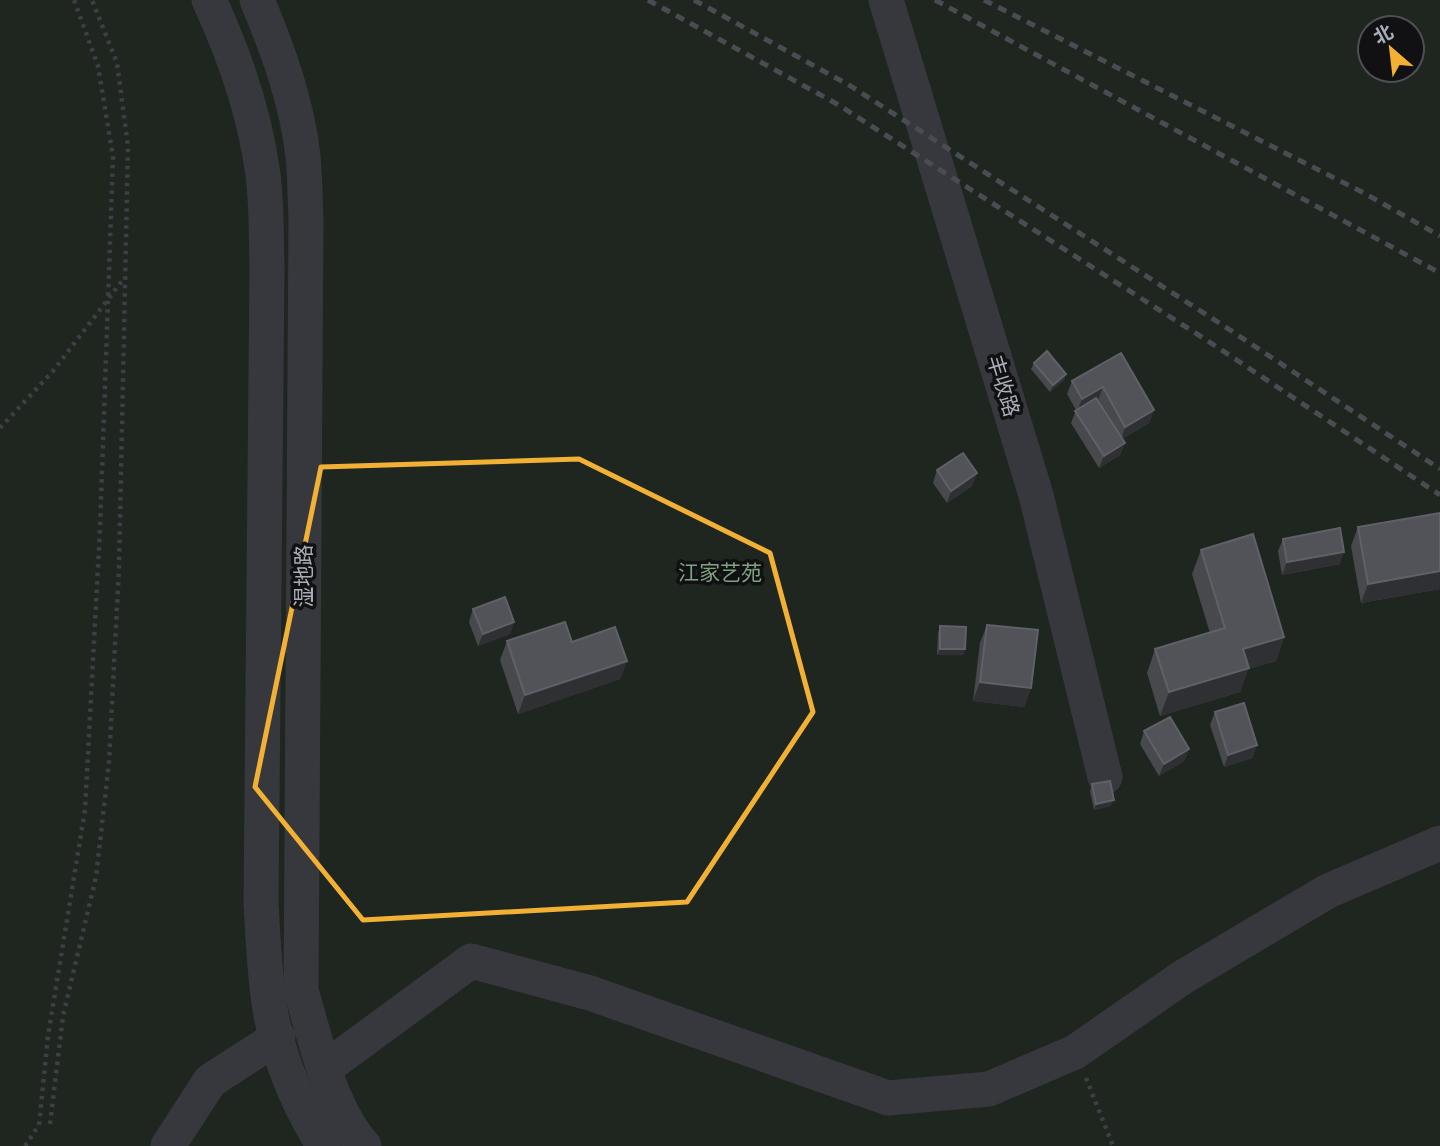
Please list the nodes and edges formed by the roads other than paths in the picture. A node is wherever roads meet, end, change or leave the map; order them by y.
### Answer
1 (209, 0) edge
2 (257, 0) edge
3 (886, 0) edge
4 (305, 431) junction
5 (266, 432) junction
6 (1105, 777) dead end
7 (1440, 843) edge
8 (278, 1037) junction
9 (323, 1066) junction
10 (293, 1083) junction
11 (175, 1143) edge
12 (324, 1146) edge
13 (363, 1146) edge

1 - 5 street, 湿地路
2 - 4 street, 湿地路
3 - 6 street, 丰收路
4 - 5 street
4 - 9 street, 湿地路
5 - 8 street, 湿地路
7 - 9 street
8 - 10 street, 湿地路
8 - 11 street
9 - 10 street
9 - 13 street, 湿地路
10 - 12 street, 湿地路

